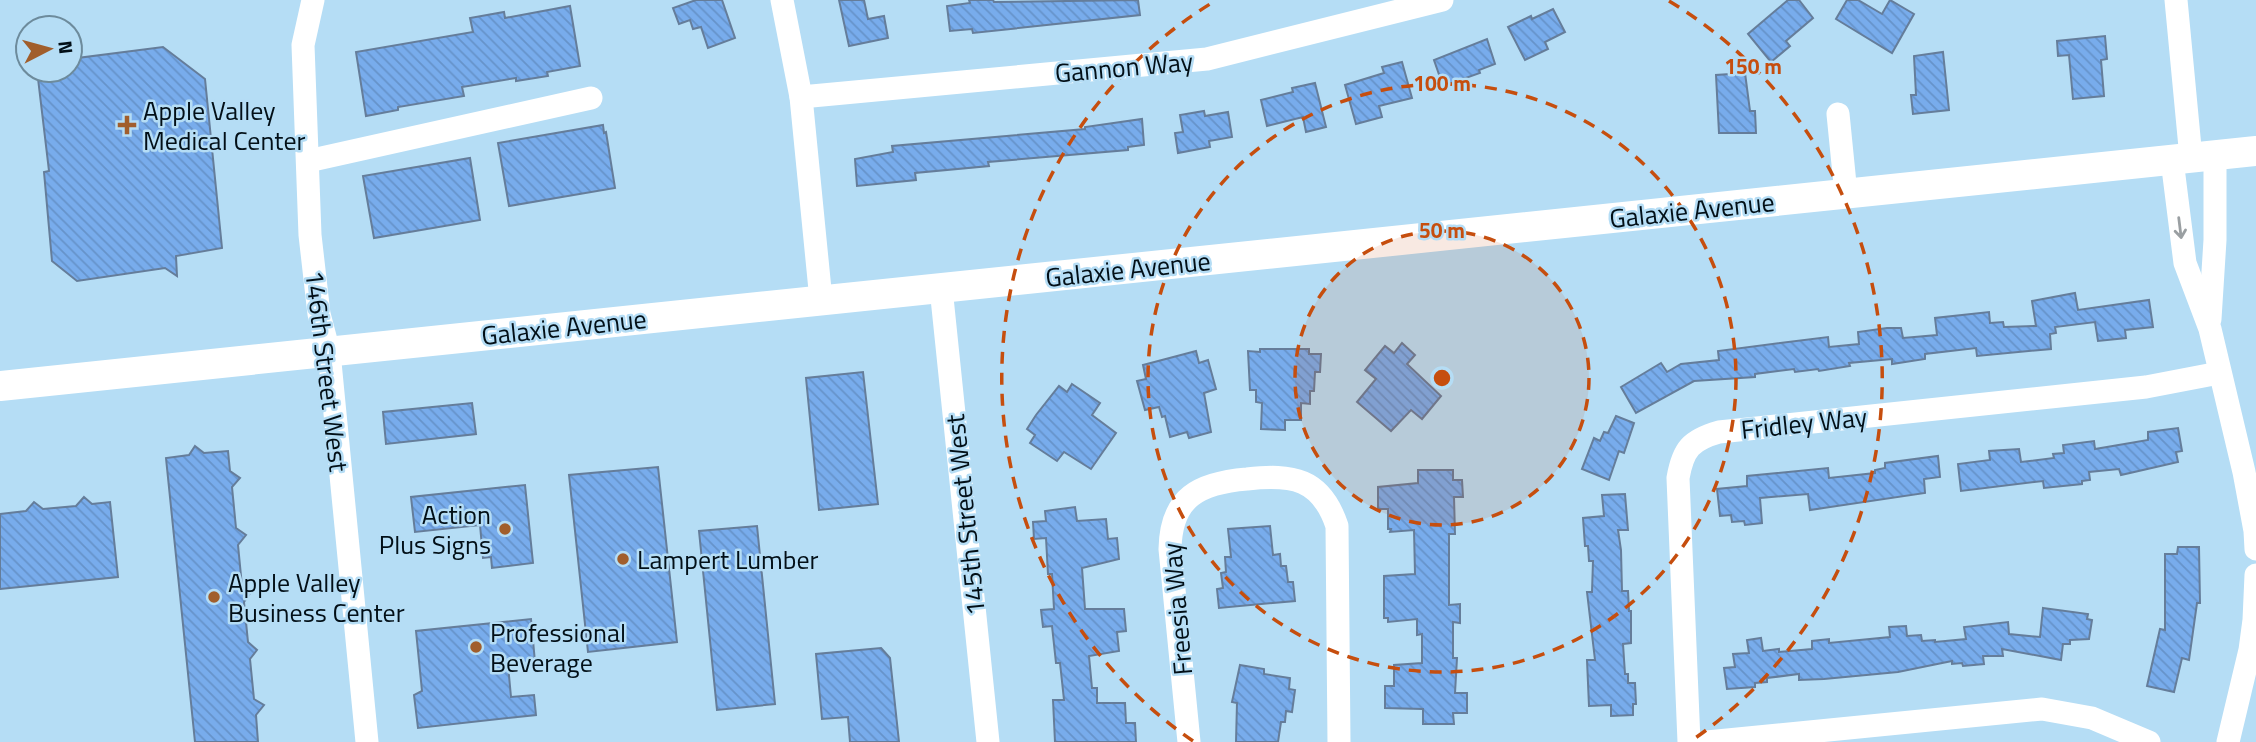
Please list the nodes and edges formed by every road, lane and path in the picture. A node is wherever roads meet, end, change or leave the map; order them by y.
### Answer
1 (313, 0) edge
2 (782, 0) edge
3 (1442, 0) edge
4 (2176, 0) edge
5 (801, 97) junction
6 (591, 99) dead end
7 (1838, 114) dead end
8 (2256, 151) edge
9 (2193, 158) junction
10 (308, 161) junction
11 (1846, 194) junction
12 (941, 288) junction
13 (821, 300) junction
14 (2210, 329) junction
15 (329, 352) junction
16 (2219, 373) junction
17 (0, 386) edge
18 (2256, 549) edge
19 (2256, 575) edge
20 (367, 742) edge
21 (988, 742) edge
22 (1189, 742) edge
23 (1339, 742) edge
24 (1689, 742) edge
25 (1707, 742) edge
26 (2149, 742) edge
27 (2228, 742) edge

1 - 10 street, 146th Street West
2 - 5 street
3 - 5 street, Gannon Way
4 - 9 street
5 - 13 street
6 - 10 street
7 - 11 street
8 - 9 street, Galaxie Avenue
9 - 11 street, Galaxie Avenue
9 - 14 street
9 -> 14 street
10 - 15 street, 146th Street West
11 - 12 street, Galaxie Avenue
12 - 13 street, Galaxie Avenue
12 - 21 street, 145th Street West
13 - 15 street, Galaxie Avenue
14 - 16 street
15 - 17 street, Galaxie Avenue
15 - 20 street, 146th Street West
16 - 18 street
16 - 24 street, Fridley Way
19 - 27 street
22 - 23 street, Freesia Way
25 - 26 street

